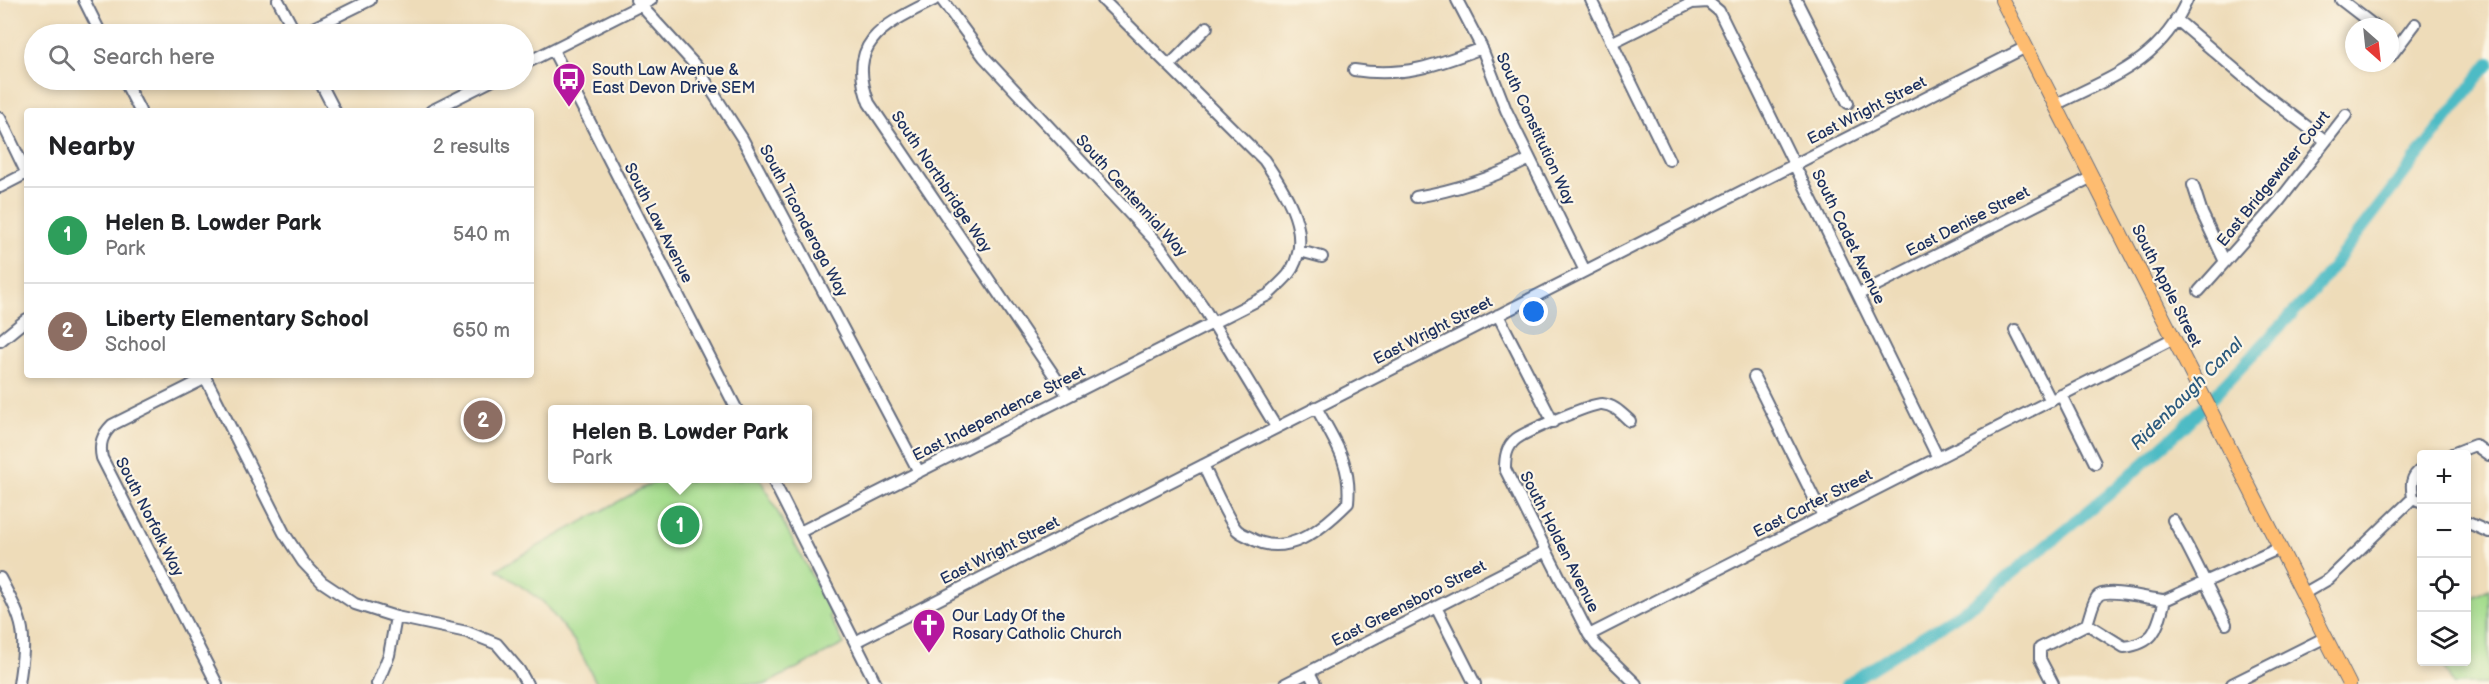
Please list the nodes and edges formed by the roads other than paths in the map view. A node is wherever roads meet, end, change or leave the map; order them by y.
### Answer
1 (84, 0) edge
2 (278, 0) edge
3 (370, 0) edge
4 (651, 0) edge
5 (934, 0) edge
6 (942, 0) edge
7 (1102, 0) edge
8 (1457, 0) edge
9 (1591, 0) edge
10 (2002, 0) edge
11 (2187, 0) edge
12 (2342, 0) edge
13 (1802, 2) edge
14 (638, 3) edge
15 (2365, 18) edge
16 (2176, 19) junction
17 (96, 24) edge
18 (291, 24) edge
19 (322, 24) edge
20 (2415, 24) dead end
21 (1208, 27) dead end
22 (2399, 38) edge
23 (1612, 42) junction
24 (2026, 47) junction
25 (1482, 48) junction
26 (553, 50) junction
27 (534, 59) edge
28 (1169, 66) junction
29 (1354, 70) dead end
30 (129, 90) edge
31 (324, 90) edge
32 (474, 90) edge
33 (1848, 103) dead end
34 (2055, 105) junction
35 (138, 108) edge
36 (333, 108) edge
37 (437, 108) edge
38 (2346, 115) dead end
39 (0, 118) edge
40 (2326, 141) junction
41 (1530, 159) junction
42 (1669, 160) dead end
43 (1796, 164) junction
44 (24, 168) edge
45 (24, 175) edge
46 (2092, 177) junction
47 (2193, 185) dead end
48 (0, 187) edge
49 (1416, 197) dead end
50 (1300, 251) junction
51 (1322, 257) dead end
52 (2225, 262) junction
53 (1585, 271) junction
54 (2199, 291) dead end
55 (1858, 294) junction
56 (1498, 315) junction
57 (24, 321) edge
58 (1212, 323) junction
59 (2015, 330) dead end
60 (2174, 338) junction
61 (0, 341) edge
62 (1754, 377) dead end
63 (201, 378) edge
64 (206, 378) edge
65 (2061, 395) junction
66 (1068, 396) junction
67 (2051, 401) junction
68 (734, 405) edge
69 (1316, 407) junction
70 (1630, 421) dead end
71 (1553, 422) junction
72 (1276, 428) junction
73 (2461, 450) edge
74 (2489, 455) edge
75 (1938, 458) junction
76 (2095, 463) dead end
77 (1203, 465) junction
78 (2417, 471) edge
79 (918, 472) junction
80 (775, 483) edge
81 (2417, 500) edge
82 (1823, 516) junction
83 (2173, 520) dead end
84 (2471, 524) edge
85 (800, 532) junction
86 (2489, 532) edge
87 (2280, 548) junction
88 (1546, 551) junction
89 (0, 578) edge
90 (2205, 582) junction
91 (2303, 594) junction
92 (2165, 600) junction
93 (1436, 607) junction
94 (396, 617) junction
95 (2087, 624) junction
96 (2226, 624) dead end
97 (1589, 635) junction
98 (2326, 637) junction
99 (855, 642) junction
100 (1309, 672) junction
101 (19, 684) edge
102 (217, 684) edge
103 (377, 684) edge
104 (527, 684) edge
105 (876, 684) edge
106 (1285, 684) edge
107 (1315, 684) edge
108 (1475, 684) edge
109 (1636, 684) edge
110 (2053, 684) edge
111 (2232, 684) edge
112 (2349, 684) edge

1 - 17 street
2 - 18 street
3 - 19 street
4 - 14 street
5 - 66 street, South Northbridge Way
6 - 58 street, South Centennial Way
7 - 28 street
8 - 25 street, South Constitution Way
9 - 23 street
10 - 24 main road, South Apple Street
11 - 16 street
12 - 15 street
13 - 33 street
14 - 26 street
14 - 79 street, South Ticonderoga Way
16 - 34 street
16 - 40 street
20 - 22 street
21 - 28 street
23 - 42 street
23 - 43 street, South Cadet Avenue
24 - 34 main road, South Apple Street
24 - 43 street, East Wright Street
25 - 29 street
25 - 41 street, South Constitution Way
26 - 27 street
26 - 68 street, South Law Avenue
28 - 50 street
30 - 35 street
31 - 36 street
32 - 37 street
34 - 46 main road, South Apple Street
38 - 40 street, East Bridgewater Court
39 - 44 street
40 - 52 street, East Bridgewater Court
41 - 49 street
41 - 53 street, South Constitution Way
43 - 53 street, East Wright Street
43 - 55 street, South Cadet Avenue
45 - 48 street
46 - 55 street, East Denise Street
46 - 60 main road, South Apple Street
47 - 52 street, East Bridgewater Court
50 - 51 street
50 - 58 street, East Independence Street
52 - 54 street, East Bridgewater Court
53 - 56 street, East Wright Street
55 - 75 street, South Cadet Avenue
56 - 69 street, East Wright Street
56 - 71 street
57 - 61 street
58 - 66 street, East Independence Street
58 - 72 street, South Centennial Way
59 - 67 street
60 - 65 street, East Carter Street
60 - 87 main road, South Apple Street
62 - 82 street
63 - 102 street, South Norfolk Way
64 - 94 street
65 - 67 street, East Carter Street
65 - 76 street
66 - 79 street, East Independence Street
67 - 75 street, East Carter Street
69 - 72 street, East Wright Street
69 - 77 street
70 - 71 street, South Holden Avenue
71 - 88 street, South Holden Avenue
72 - 77 street, East Wright Street
73 - 74 street
75 - 82 street, East Carter Street
77 - 99 street, East Wright Street
78 - 81 street
79 - 85 street, East Independence Street
80 - 85 street
81 - 91 street
82 - 97 street, East Carter Street
83 - 90 street
84 - 86 street
85 - 99 street
87 - 90 street
87 - 91 main road, South Apple Street
88 - 93 street, East Greensboro Street
88 - 97 street, South Holden Avenue
89 - 101 street
90 - 92 street
90 - 96 street
91 - 98 main road, South Apple Street
92 - 95 street
92 - 95 street
93 - 100 street, East Greensboro Street
93 - 108 street
94 - 103 street
94 - 104 street
95 - 110 street
97 - 109 street, South Holden Avenue
98 - 111 street
98 - 112 main road, South Apple Street
99 - 105 street
100 - 106 street, East Greensboro Street
100 - 107 street

